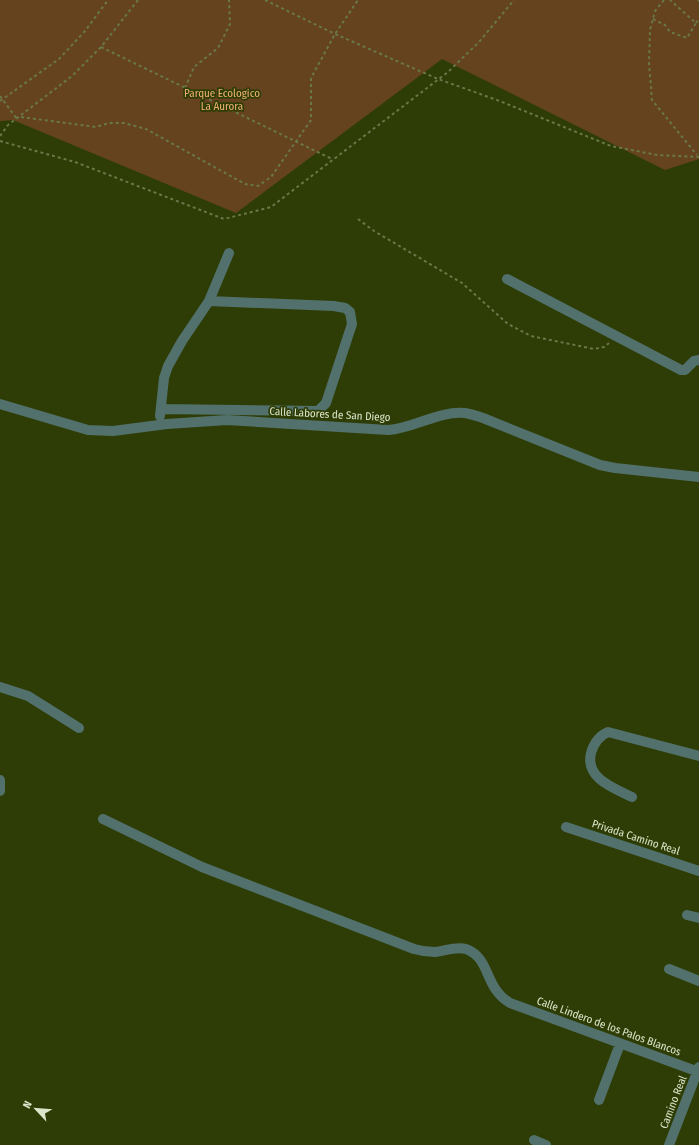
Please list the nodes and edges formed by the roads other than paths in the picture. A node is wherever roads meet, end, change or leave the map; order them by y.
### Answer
1 (229, 253) dead end
2 (507, 279) dead end
3 (209, 301) junction
4 (699, 360) edge
5 (0, 404) edge
6 (161, 409) junction
7 (160, 425) junction
8 (699, 477) edge
9 (0, 687) edge
10 (79, 728) dead end
11 (699, 756) edge
12 (632, 797) dead end
13 (103, 819) dead end
14 (566, 827) dead end
15 (699, 871) edge
16 (687, 914) dead end
17 (699, 918) edge
18 (669, 969) dead end
19 (699, 981) edge
20 (620, 1044) junction
21 (698, 1070) edge
22 (600, 1100) dead end
23 (534, 1140) dead end
24 (546, 1145) edge
25 (669, 1145) edge

1 - 3 street
2 - 4 street
3 - 6 street
3 - 6 street
5 - 7 street, Calle Labores de San Diego
6 - 7 street
7 - 8 street, Calle Labores de San Diego
9 - 10 street
11 - 12 street
13 - 20 street, Calle Lindero de los Palos Blancos
14 - 15 street, Privada Camino Real
16 - 17 street
18 - 19 street
20 - 21 street, Calle Lindero de los Palos Blancos
20 - 22 street
21 - 25 street, Camino Real
23 - 24 street

